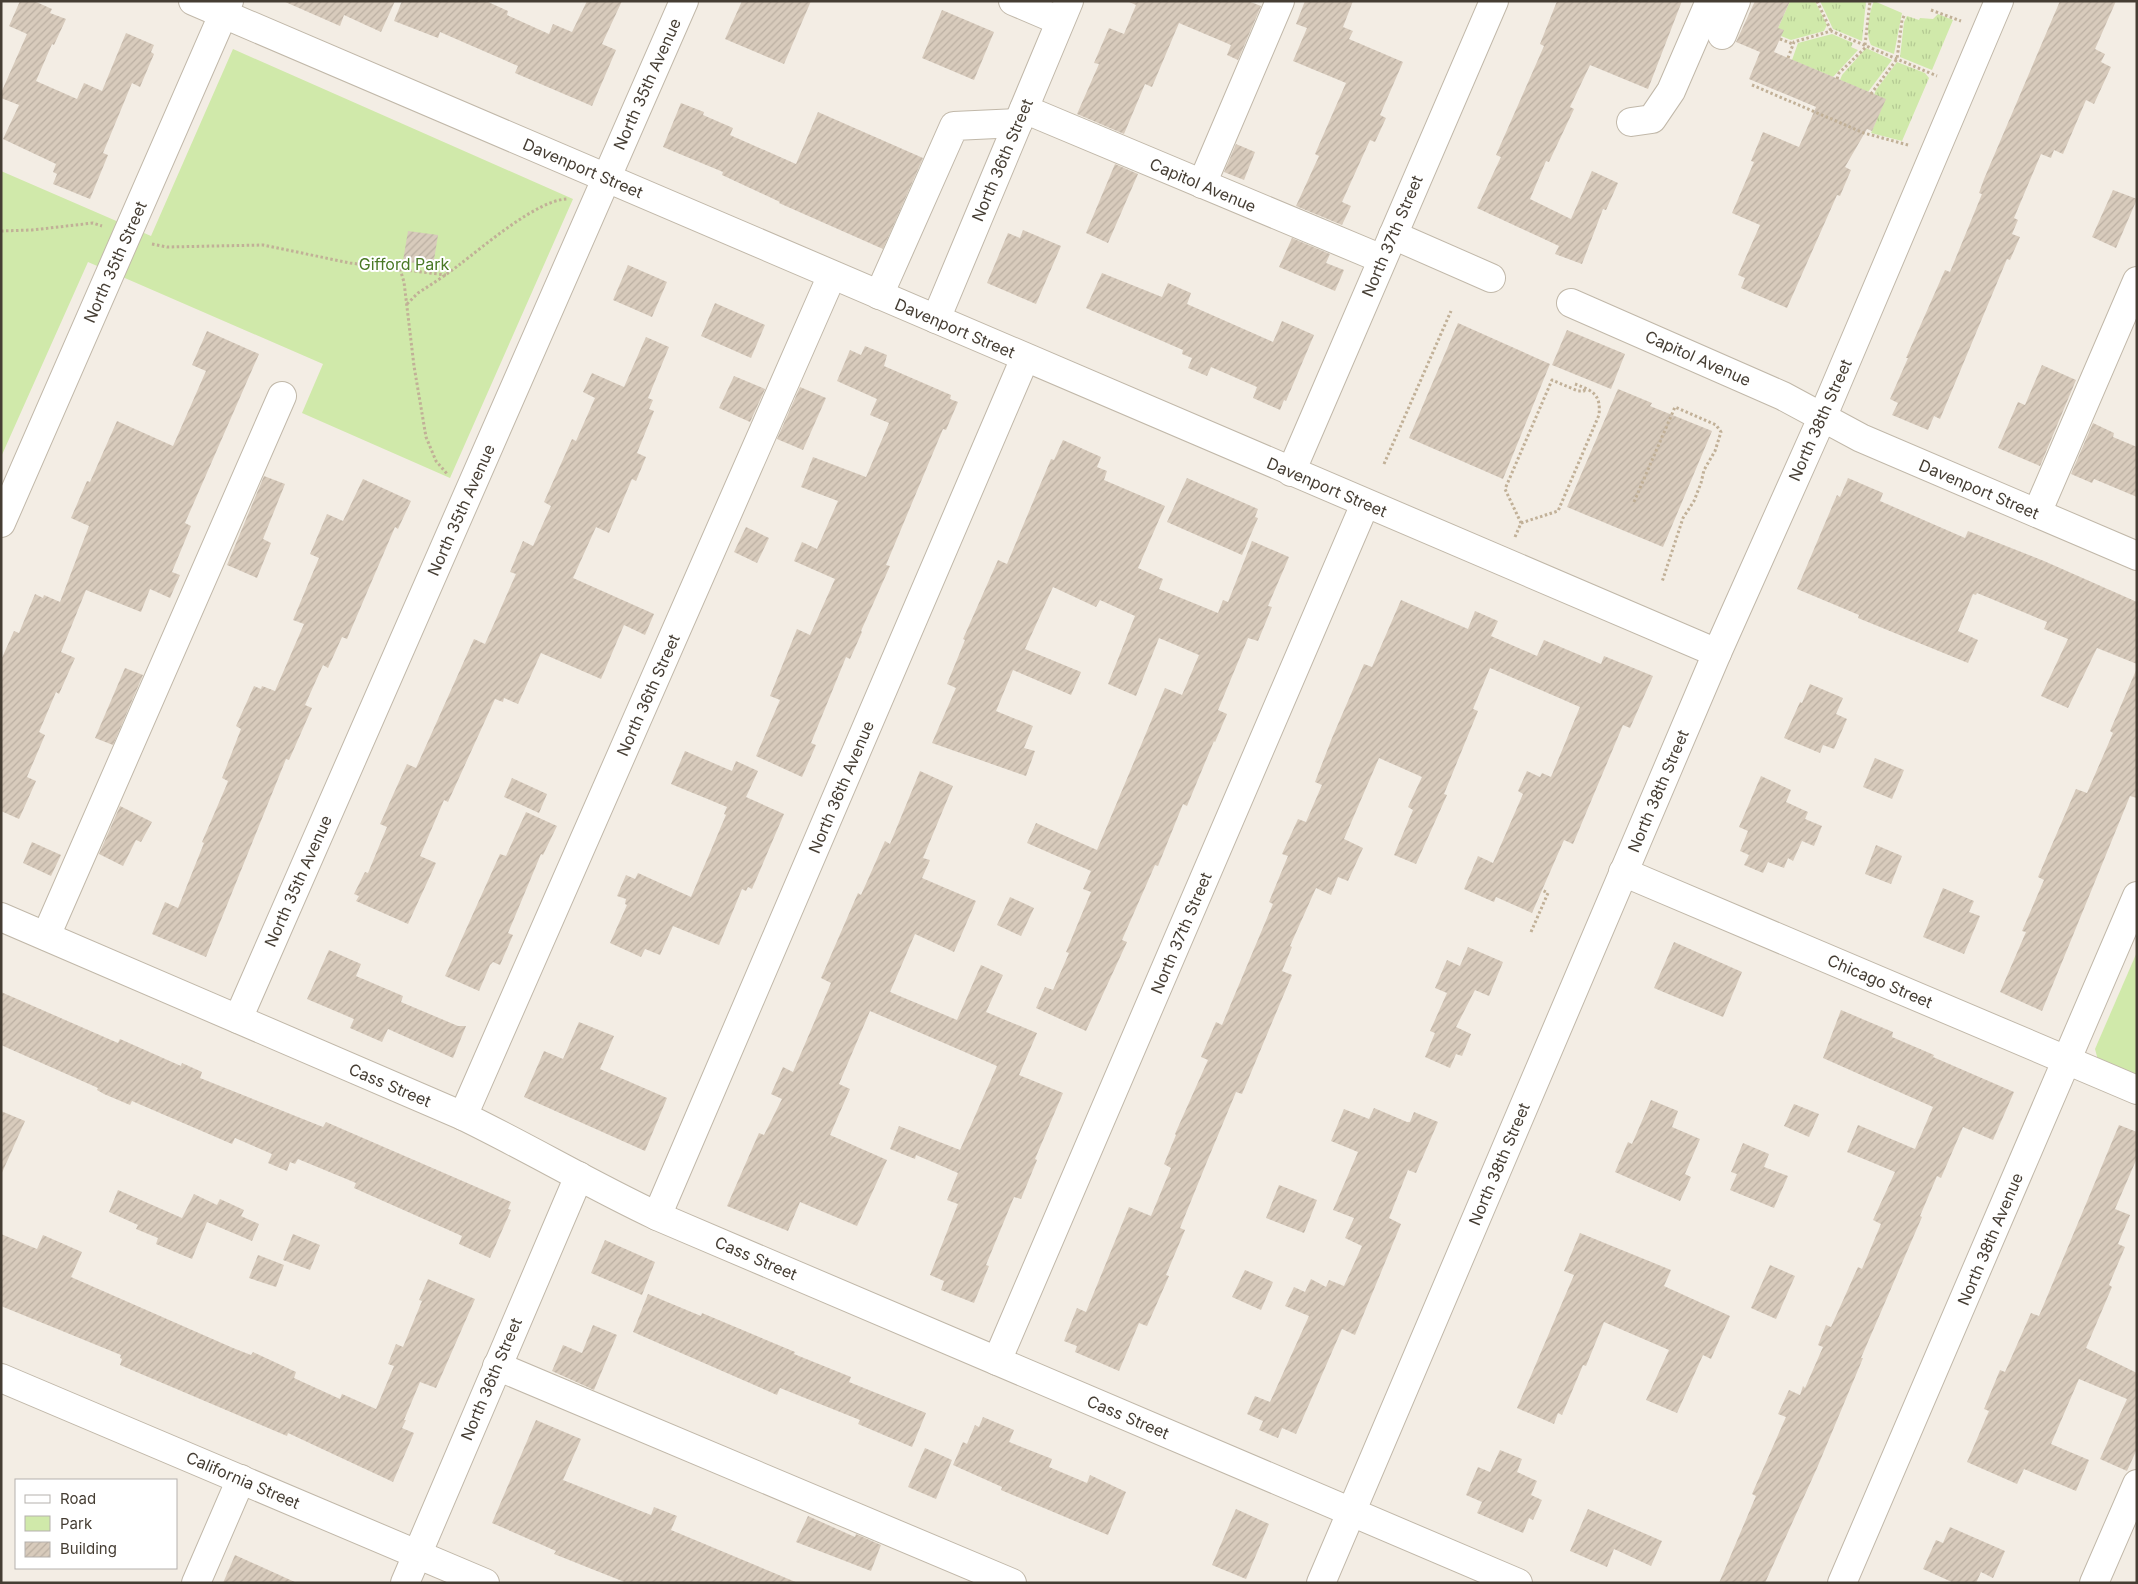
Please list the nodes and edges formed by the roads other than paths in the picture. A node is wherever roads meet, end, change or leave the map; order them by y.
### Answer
1 (193, 1) edge
2 (684, 1) edge
3 (1013, 1) edge
4 (1280, 1) edge
5 (1494, 1) edge
6 (1710, 1) edge
7 (1736, 1) edge
8 (1994, 3) edge
9 (226, 8) edge
10 (1064, 11) edge
11 (1722, 35) dead end
12 (1021, 116) junction
13 (1631, 122) dead end
14 (606, 178) junction
15 (1202, 184) junction
16 (1388, 247) junction
17 (832, 275) junction
18 (1491, 278) dead end
19 (2137, 281) edge
20 (879, 295) junction
21 (1571, 303) dead end
22 (936, 319) junction
23 (1025, 358) junction
24 (282, 396) dead end
25 (1822, 418) junction
26 (1292, 472) junction
27 (1365, 504) junction
28 (2037, 513) junction
29 (1, 523) edge
30 (2137, 556) edge
31 (1717, 654) junction
32 (1624, 872) junction
33 (2137, 896) edge
34 (1, 917) edge
35 (46, 936) junction
36 (238, 1019) junction
37 (2068, 1060) junction
38 (2137, 1090) edge
39 (463, 1116) junction
40 (579, 1176) junction
41 (657, 1216) junction
42 (997, 1362) junction
43 (497, 1366) junction
44 (1, 1378) edge
45 (241, 1479) junction
46 (2137, 1484) edge
47 (1351, 1511) junction
48 (417, 1554) junction
49 (196, 1583) edge
50 (405, 1583) edge
51 (485, 1583) edge
52 (1012, 1583) edge
53 (1321, 1583) edge
54 (1518, 1583) edge
55 (1842, 1583) edge
56 (2094, 1583) edge

1 - 9 street, Davenport Street
2 - 14 street, North 35th Avenue
3 - 10 street
4 - 15 street
5 - 16 street, North 37th Street
6 - 13 street
7 - 11 street
8 - 25 street, North 38th Street
9 - 14 street, Davenport Street
9 - 29 street, North 35th Street
10 - 12 street, North 36th Street
12 - 15 street, Capitol Avenue
12 - 20 street
12 - 22 street, North 36th Street
14 - 17 street, Davenport Street
14 - 36 street, North 35th Avenue
15 - 16 street, Capitol Avenue
16 - 18 street, Capitol Avenue
16 - 26 street, North 37th Street
17 - 20 street, Davenport Street
17 - 39 street, North 36th Street
19 - 28 street
20 - 22 street, Davenport Street
21 - 25 street, Capitol Avenue
22 - 23 street, Davenport Street
23 - 26 street, Davenport Street
23 - 41 street, North 36th Avenue
24 - 35 street
25 - 28 street, Davenport Street
25 - 31 street, North 38th Street
26 - 27 street, Davenport Street
27 - 31 street, Davenport Street
27 - 42 street, North 37th Street
28 - 30 street, Davenport Street
31 - 32 street, North 38th Street
32 - 37 street, Chicago Street
32 - 47 street, North 38th Street
33 - 37 street, North 38th Avenue
34 - 35 street, Cass Street
35 - 36 street, Cass Street
36 - 39 street, Cass Street
37 - 38 street, Chicago Street
37 - 55 street, North 38th Avenue
39 - 40 street, Cass Street
40 - 41 street, Cass Street
40 - 43 street, North 36th Street
41 - 42 street, Cass Street
42 - 47 street, Cass Street
43 - 48 street, North 36th Street
43 - 52 street
44 - 45 street, California Street
45 - 48 street, California Street
45 - 49 street
46 - 56 street
47 - 53 street, North 38th Street
47 - 54 street, Cass Street
48 - 50 street, North 36th Street
48 - 51 street, California Street

